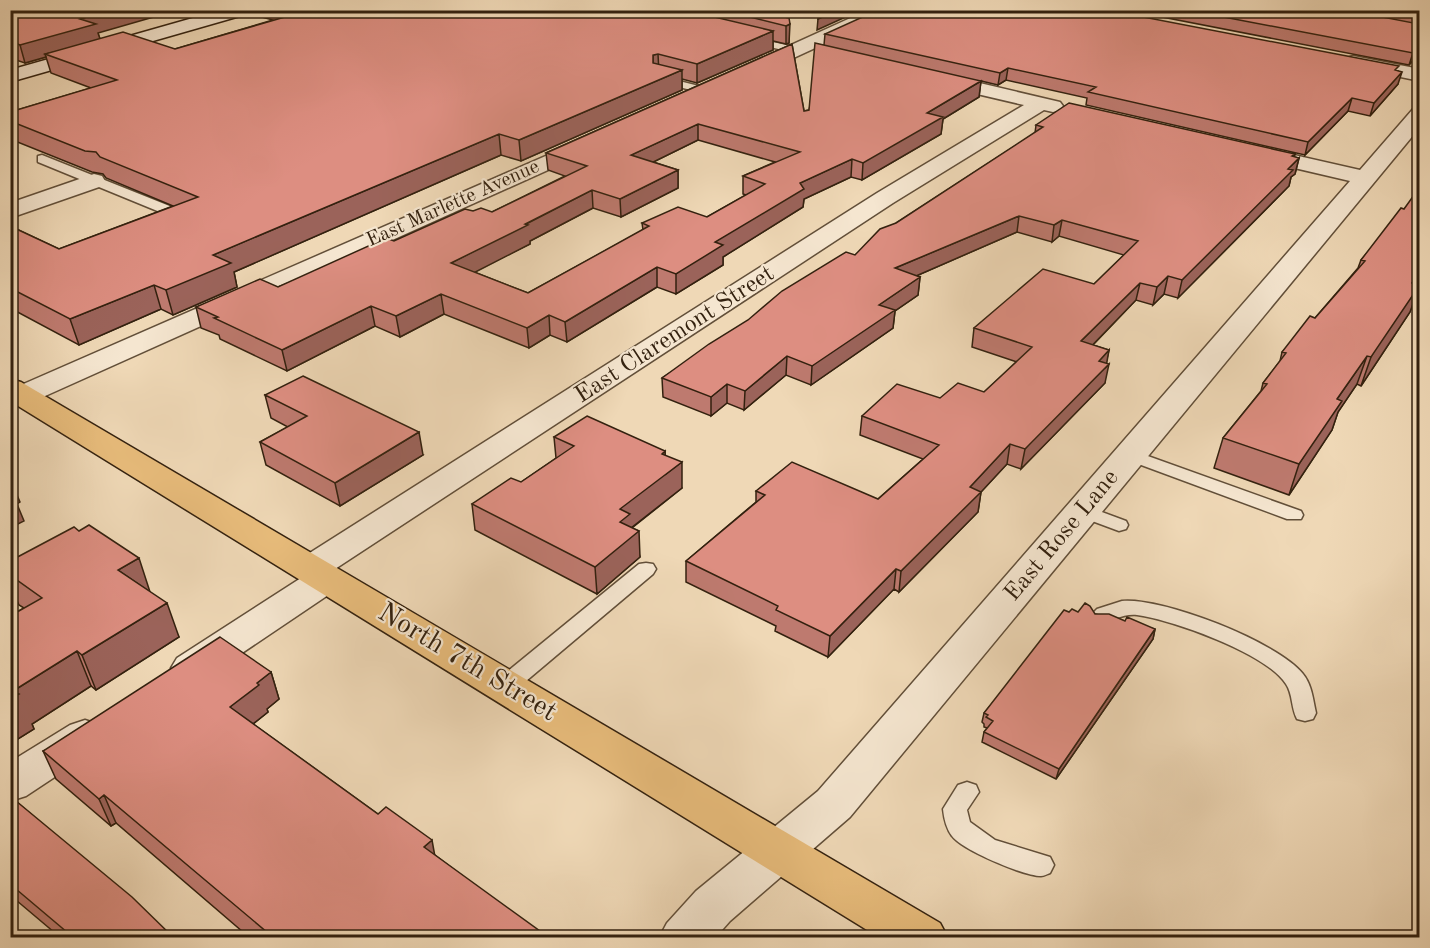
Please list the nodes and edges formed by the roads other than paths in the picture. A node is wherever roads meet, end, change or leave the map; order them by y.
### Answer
1 (241, 10) edge
2 (883, 10) edge
3 (744, 38) edge
4 (799, 49) junction
5 (836, 56) edge
6 (1334, 59) edge
7 (915, 74) edge
8 (1419, 75) edge
9 (10, 76) edge
10 (658, 78) edge
11 (723, 83) junction
12 (1041, 103) junction
13 (674, 105) edge
14 (1076, 111) edge
15 (1419, 113) edge
16 (608, 135) edge
17 (1238, 148) edge
18 (42, 159) edge
19 (1365, 178) junction
20 (94, 181) junction
21 (10, 211) edge
22 (182, 216) edge
23 (16, 392) edge
24 (1131, 455) junction
25 (1294, 515) dead end
26 (646, 569) dead end
27 (319, 574) junction
28 (1100, 616) edge
29 (163, 686) edge
30 (505, 686) junction
31 (1305, 713) dead end
32 (113, 718) edge
33 (10, 784) edge
34 (967, 792) dead end
35 (779, 851) junction
36 (1041, 866) dead end
37 (684, 938) edge
38 (922, 938) edge

1 - 9 street
2 - 4 street
3 - 4 lane
4 - 5 street
4 - 11 street
6 - 8 street
7 - 12 street
10 - 11 lane
11 - 13 street
12 - 14 street
12 - 27 street, East Claremont Street
15 - 19 street, East Rose Lane
16 - 23 street, East Marlette Avenue
17 - 19 street
18 - 20 lane
19 - 24 street, East Rose Lane
20 - 21 street
20 - 22 lane
23 - 27 main road, North 7th Street
24 - 25 lane
24 - 35 street, East Rose Lane
26 - 30 lane
27 - 29 street, East Claremont Street
27 - 30 main road, North 7th Street
28 - 31 lane
30 - 35 main road, North 7th Street
32 - 33 street
34 - 36 lane
35 - 37 street, East Rose Lane
35 - 38 main road, North 7th Street

